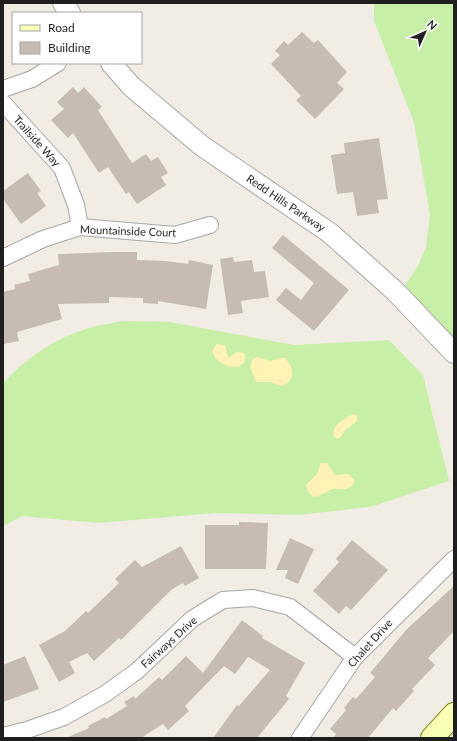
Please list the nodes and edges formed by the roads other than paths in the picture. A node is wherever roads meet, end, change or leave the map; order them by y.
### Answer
1 (63, 3) edge
2 (69, 12) edge
3 (56, 64) edge
4 (112, 64) edge
5 (3, 89) edge
6 (3, 103) edge
7 (210, 226) dead end
8 (80, 227) junction
9 (3, 258) edge
10 (454, 352) edge
11 (454, 559) edge
12 (355, 657) junction
13 (454, 714) edge
14 (3, 736) edge
15 (300, 738) edge
16 (432, 738) edge

1 - 2 street
3 - 5 street
4 - 10 street, Redd Hills Parkway
6 - 8 street, Trailside Way
7 - 8 street, Mountainside Court
8 - 9 street, Mountainside Court
11 - 12 street, Chalet Drive
12 - 14 street, Fairways Drive
12 - 15 street, Chalet Drive
13 - 16 main road

